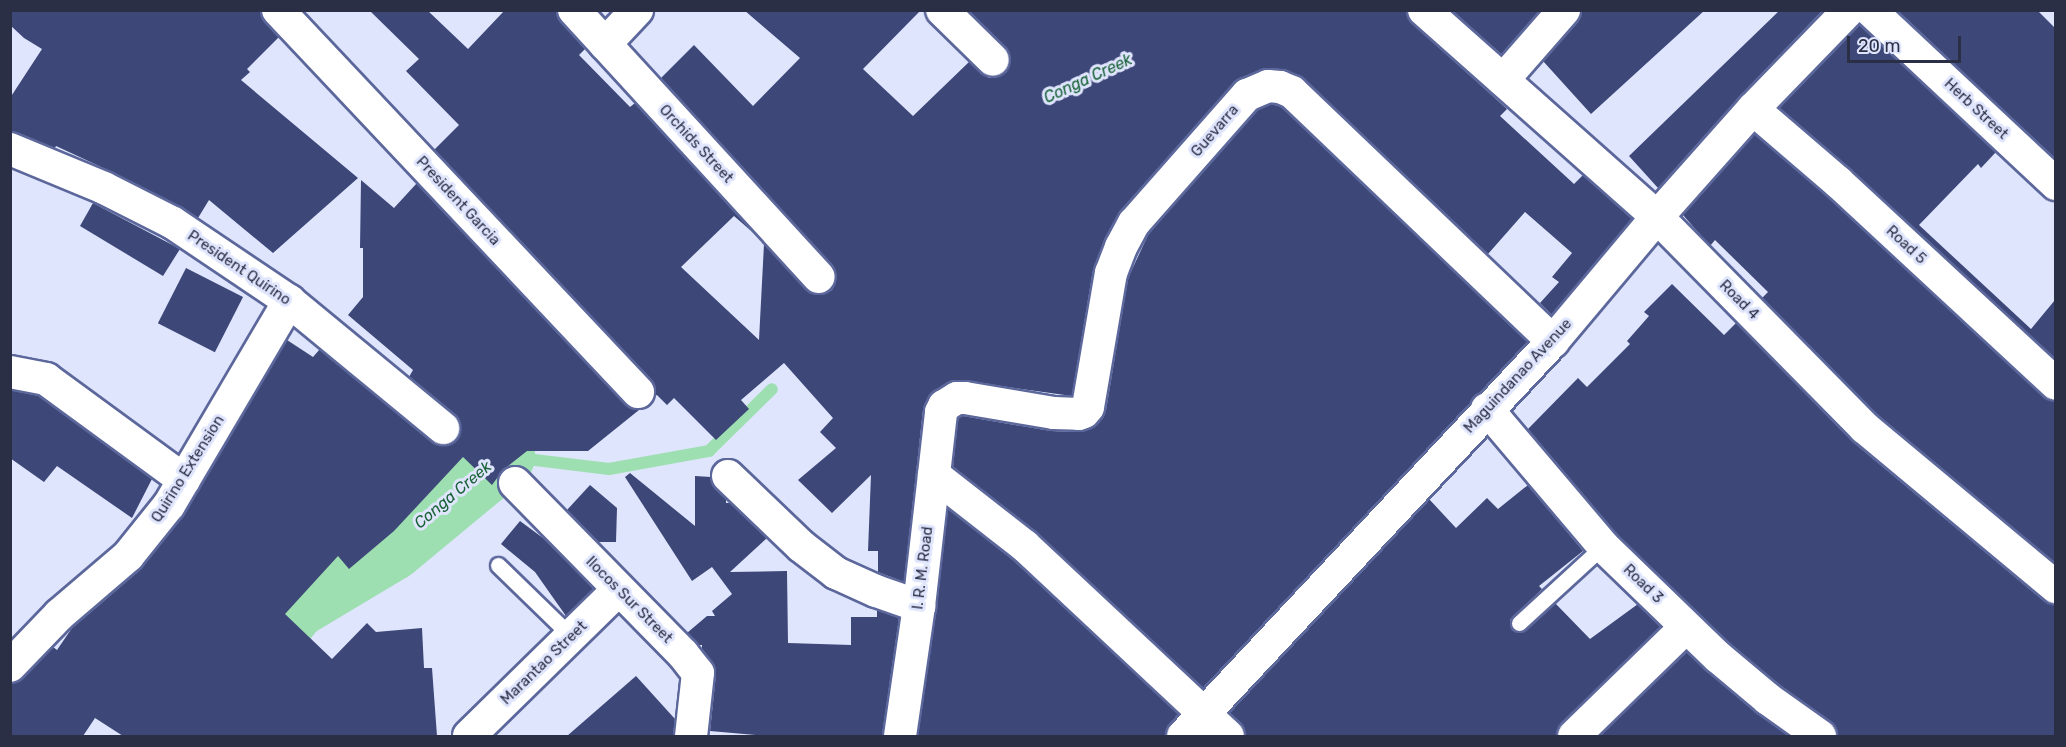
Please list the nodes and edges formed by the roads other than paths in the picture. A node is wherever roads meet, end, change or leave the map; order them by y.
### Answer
1 (278, 10) edge
2 (573, 10) edge
3 (638, 10) edge
4 (942, 10) edge
5 (1424, 10) edge
6 (1564, 10) edge
7 (1849, 10) edge
8 (1870, 10) edge
9 (605, 44) junction
10 (993, 60) dead end
11 (1503, 80) junction
12 (1753, 108) junction
13 (10, 149) edge
14 (2055, 184) edge
15 (1656, 217) junction
16 (819, 277) dead end
17 (289, 301) junction
18 (1553, 342) junction
19 (10, 372) edge
20 (2055, 384) edge
21 (638, 392) dead end
22 (949, 401) joint
23 (1487, 409) junction
24 (443, 428) dead end
25 (934, 475) junction
26 (728, 476) dead end
27 (184, 480) junction
28 (515, 483) dead end
29 (1603, 546) junction
30 (498, 565) dead end
31 (2055, 587) edge
32 (618, 590) junction
33 (919, 606) junction
34 (1520, 623) dead end
35 (1686, 627) junction
36 (572, 637) junction
37 (10, 666) edge
38 (1193, 725) edge
39 (472, 736) edge
40 (691, 736) edge
41 (900, 736) edge
42 (1228, 736) edge
43 (1574, 736) edge
44 (1820, 736) edge

1 - 21 street, President Garcia
2 - 9 street, Orchids Street
3 - 9 street
4 - 10 street
5 - 11 street, Road 4
6 - 11 street
7 - 12 street, Maguindanao Avenue
8 - 14 street, Herb Street
9 - 16 street, Orchids Street
11 - 15 street, Road 4
12 - 15 street, Maguindanao Avenue
12 - 20 street, Road 5
13 - 17 street, President Quirino
15 - 18 street, Maguindanao Avenue
15 - 31 street, Road 4
17 - 24 street, President Quirino
17 - 27 street, Quirino Extension
18 - 22 street, Guevarra
18 - 23 street, Maguindanao Avenue
19 - 27 street
22 - 25 street, I. R. M. Road
23 - 29 street, Road 3
23 - 38 street, Maguindanao Avenue
25 - 33 street, I. R. M. Road
25 - 38 street
26 - 33 street
27 - 37 street, Quirino Extension
28 - 32 street, Ilocos Sur Street
29 - 34 lane
29 - 35 street, Road 3
30 - 36 lane
32 - 36 street, Marantao Street
32 - 40 street, Ilocos Sur Street
33 - 41 street, I. R. M. Road
35 - 43 street
35 - 44 street, Road 3
36 - 39 street, Marantao Street
38 - 42 street

